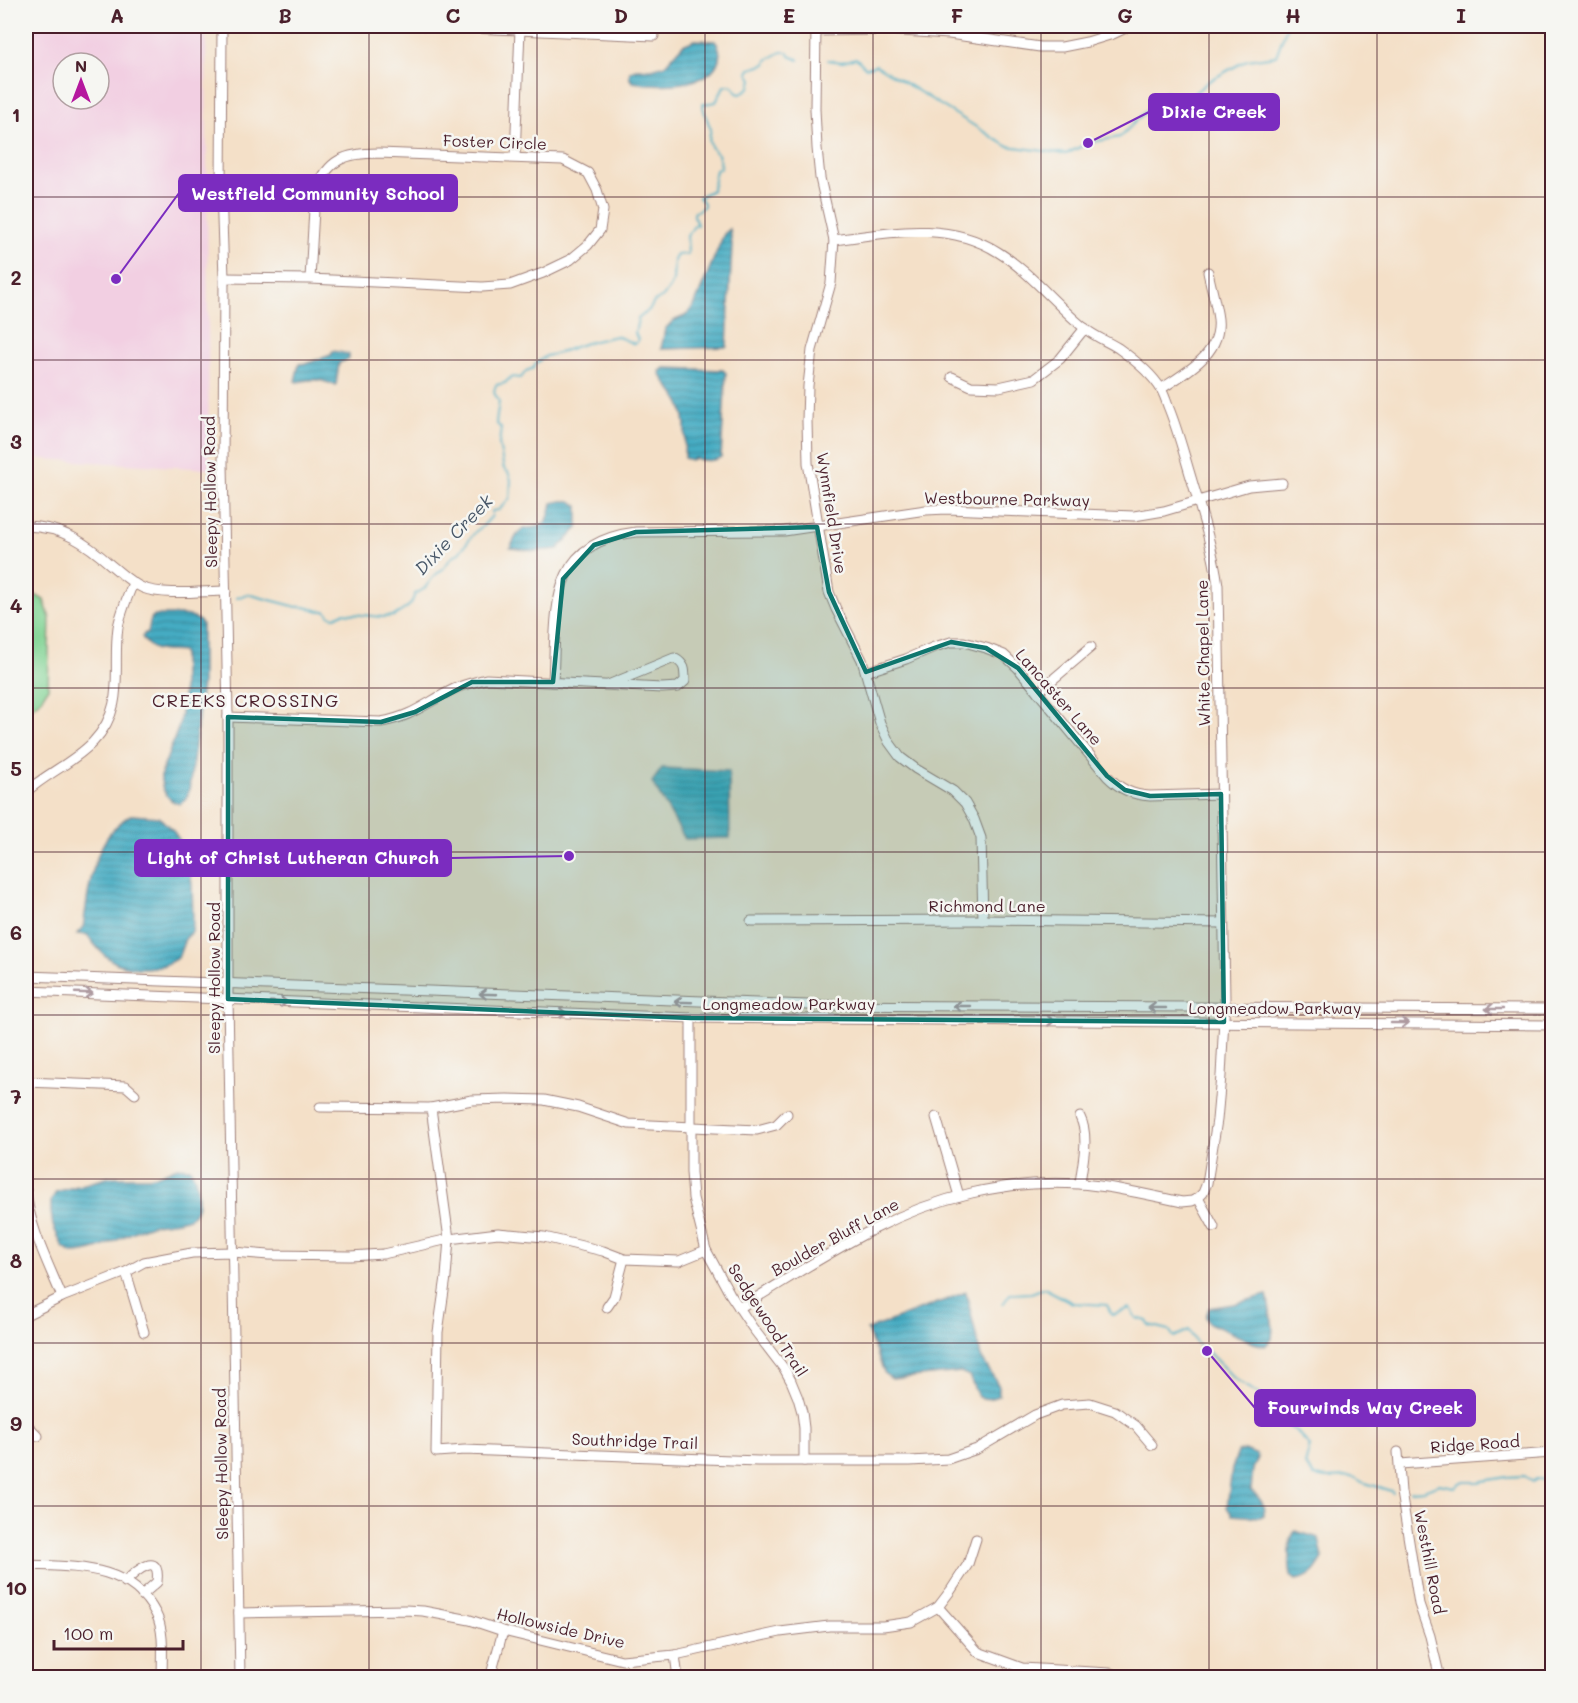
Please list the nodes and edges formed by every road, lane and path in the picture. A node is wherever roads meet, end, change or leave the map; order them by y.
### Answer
1 (222, 26) edge
2 (425, 26) edge
3 (1130, 26) edge
4 (816, 28) edge
5 (520, 29) junction
6 (654, 36) dead end
7 (515, 157) junction
8 (834, 240) junction
9 (1208, 272) dead end
10 (224, 278) junction
11 (310, 279) junction
12 (1084, 328) junction
13 (952, 377) dead end
14 (1161, 389) junction
15 (1282, 483) dead end
16 (1198, 501) junction
17 (26, 526) edge
18 (818, 527) junction
19 (133, 583) junction
20 (226, 591) junction
21 (1091, 647) dead end
22 (866, 672) junction
23 (554, 682) junction
24 (608, 685) junction
25 (1038, 692) junction
26 (228, 717) junction
27 (26, 792) edge
28 (1221, 794) junction
29 (983, 920) junction
30 (752, 921) dead end
31 (1223, 923) junction
32 (26, 976) edge
33 (228, 984) junction
34 (26, 991) edge
35 (228, 999) junction
36 (1224, 1008) junction
37 (1552, 1009) edge
38 (691, 1018) junction
39 (1224, 1022) junction
40 (1552, 1025) edge
41 (27, 1082) edge
42 (135, 1094) dead end
43 (320, 1107) dead end
44 (430, 1108) junction
45 (787, 1114) dead end
46 (936, 1117) dead end
47 (1080, 1117) dead end
48 (26, 1119) edge
49 (690, 1128) junction
50 (1080, 1184) junction
51 (26, 1191) edge
52 (959, 1196) junction
53 (1198, 1198) junction
54 (1214, 1227) dead end
55 (448, 1239) junction
56 (706, 1250) junction
57 (233, 1252) junction
58 (624, 1259) junction
59 (126, 1272) junction
60 (62, 1297) junction
61 (607, 1307) dead end
62 (739, 1308) junction
63 (26, 1315) edge
64 (144, 1332) dead end
65 (26, 1424) edge
66 (38, 1436) dead end
67 (1152, 1445) dead end
68 (1398, 1452) dead end
69 (1552, 1453) edge
70 (804, 1461) junction
71 (1400, 1464) junction
72 (976, 1539) dead end
73 (26, 1565) edge
74 (125, 1582) junction
75 (142, 1595) junction
76 (938, 1607) junction
77 (239, 1613) junction
78 (503, 1631) junction
79 (675, 1655) junction
80 (162, 1677) edge
81 (240, 1677) edge
82 (490, 1677) edge
83 (678, 1677) edge
84 (1123, 1677) edge
85 (1440, 1677) edge

1 - 10 street, Sleepy Hollow Road
2 - 5 street
3 - 4 street
4 - 8 street, Wynnfield Drive
5 - 6 street
5 - 7 street
7 - 11 street, Foster Circle
7 - 11 street, Foster Circle
8 - 12 street, White Chapel Lane
8 - 18 street, Wynnfield Drive
9 - 14 street
10 - 11 street, Foster Circle
10 - 20 street, Sleepy Hollow Road
12 - 13 street
12 - 14 street, White Chapel Lane
14 - 16 street, White Chapel Lane
15 - 16 street, Westbourne Parkway
16 - 18 street, Westbourne Parkway
16 - 28 street, White Chapel Lane
17 - 19 street
18 - 22 street, Wynnfield Drive
18 - 23 street, Westbourne Parkway
19 - 20 street
19 - 27 street
20 - 26 street, Sleepy Hollow Road
21 - 25 street
22 - 25 street, Lancaster Lane
22 - 29 street, Wynnfield Drive
23 - 24 street
23 - 26 street
24 - 24 street
25 - 28 street, Lancaster Lane
26 - 33 street, Sleepy Hollow Road
28 - 31 street, White Chapel Lane
29 - 30 street, Richmond Lane
29 - 31 street, Richmond Lane
31 - 36 street, White Chapel Lane
32 - 33 street, Longmeadow Parkway
33 - 35 street, Sleepy Hollow Road
36 -> 33 street, Longmeadow Parkway
34 -> 35 street, Longmeadow Parkway
35 -> 38 street, Longmeadow Parkway
35 - 57 street, Sleepy Hollow Road
37 -> 36 street, Longmeadow Parkway
36 - 39 street, White Chapel Lane
38 -> 39 street, Longmeadow Parkway
38 - 49 street, Sedgewood Trail
39 -> 40 street, Longmeadow Parkway
39 - 53 street, White Chapel Lane
41 - 42 street
41 - 48 street
43 - 44 street
44 - 49 street
44 - 55 street, Southridge Trail
45 - 49 street
46 - 52 street
47 - 50 street
49 - 56 street, Sedgewood Trail
50 - 52 street, Boulder Bluff Lane
50 - 53 street, Boulder Bluff Lane
51 - 60 street
52 - 62 street, Boulder Bluff Lane
53 - 54 street
55 - 57 street
55 - 58 street
55 - 70 street, Southridge Trail
56 - 58 street
56 - 62 street, Sedgewood Trail
57 - 59 street
57 - 77 street, Sleepy Hollow Road
58 - 61 street
59 - 60 street
59 - 64 street
60 - 63 street
62 - 70 street, Sedgewood Trail
65 - 66 street
67 - 70 street, Southridge Trail
68 - 71 street, Westhill Road
69 - 71 street, Ridge Road
71 - 85 street, Westhill Road
72 - 76 street
73 - 74 street
74 - 75 street
74 - 75 street
75 - 80 street
76 - 79 street, Hollowside Drive
76 - 84 street
77 - 78 street, Hollowside Drive
77 - 81 street, Sleepy Hollow Road
78 - 79 street, Hollowside Drive
78 - 82 street
79 - 83 street

